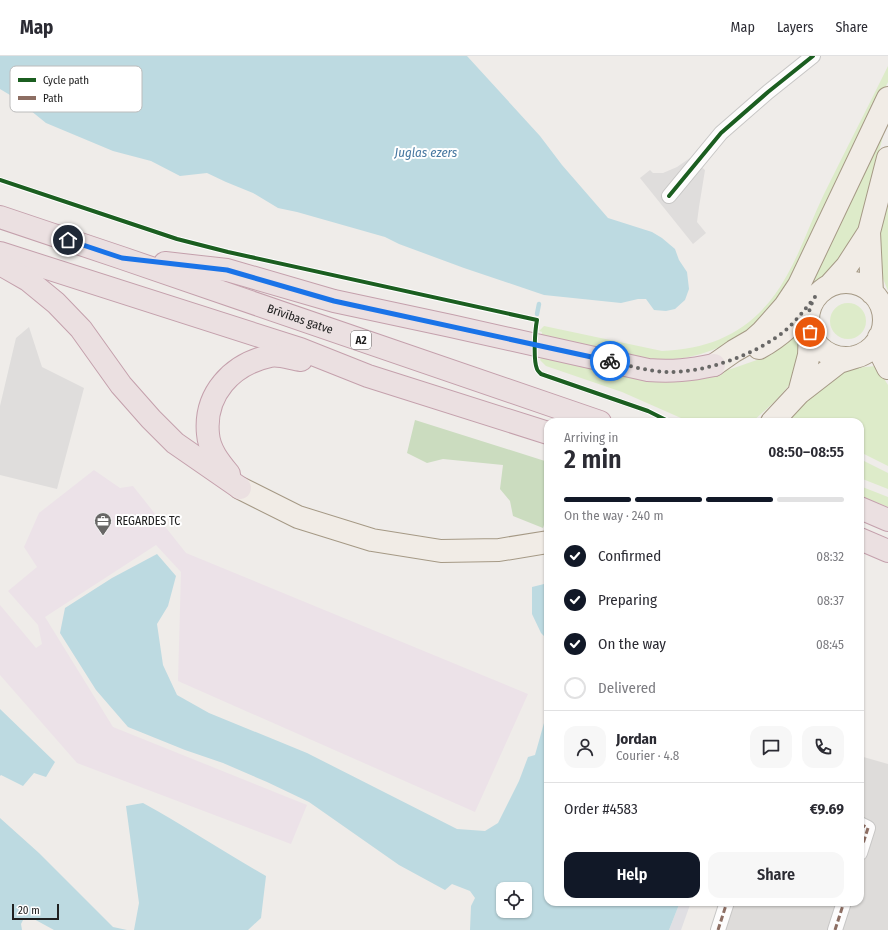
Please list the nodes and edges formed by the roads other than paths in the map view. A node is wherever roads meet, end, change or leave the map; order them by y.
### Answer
1 (813, 56) edge
2 (888, 98) edge
3 (888, 158) edge
4 (669, 196) dead end
5 (0, 217) edge
6 (869, 232) junction
7 (0, 253) edge
8 (122, 258) junction
9 (0, 264) edge
10 (822, 291) junction
11 (872, 293) junction
12 (810, 332) junction
13 (879, 337) junction
14 (854, 357) junction
15 (714, 365) junction
16 (888, 368) edge
17 (368, 376) junction
18 (799, 393) junction
19 (588, 418) edge
20 (776, 418) edge
21 (544, 432) edge
22 (240, 488) junction
23 (864, 510) edge
24 (888, 520) edge
25 (864, 541) edge
26 (544, 543) edge
27 (888, 551) edge
28 (726, 906) edge
29 (843, 906) edge
30 (718, 930) edge
31 (835, 930) edge

1 - 4 street
2 - 15 main road
3 - 6 main road
5 - 8 highway, Brīvības gatve / A2
6 - 10 main road
6 - 11 main road
7 - 17 highway
8 - 15 highway
8 - 19 highway, Brīvības gatve / A2
9 - 22 highway
10 - 11 main road
10 - 12 main road
10 - 15 main road
11 - 13 main road
12 - 14 main road
12 - 18 main road
13 - 14 main road
13 - 16 main road
14 - 18 main road
17 - 21 highway
17 - 22 highway
18 - 20 main road
22 - 26 main road
23 - 24 highway
25 - 27 highway
28 - 30 street
29 - 31 street

